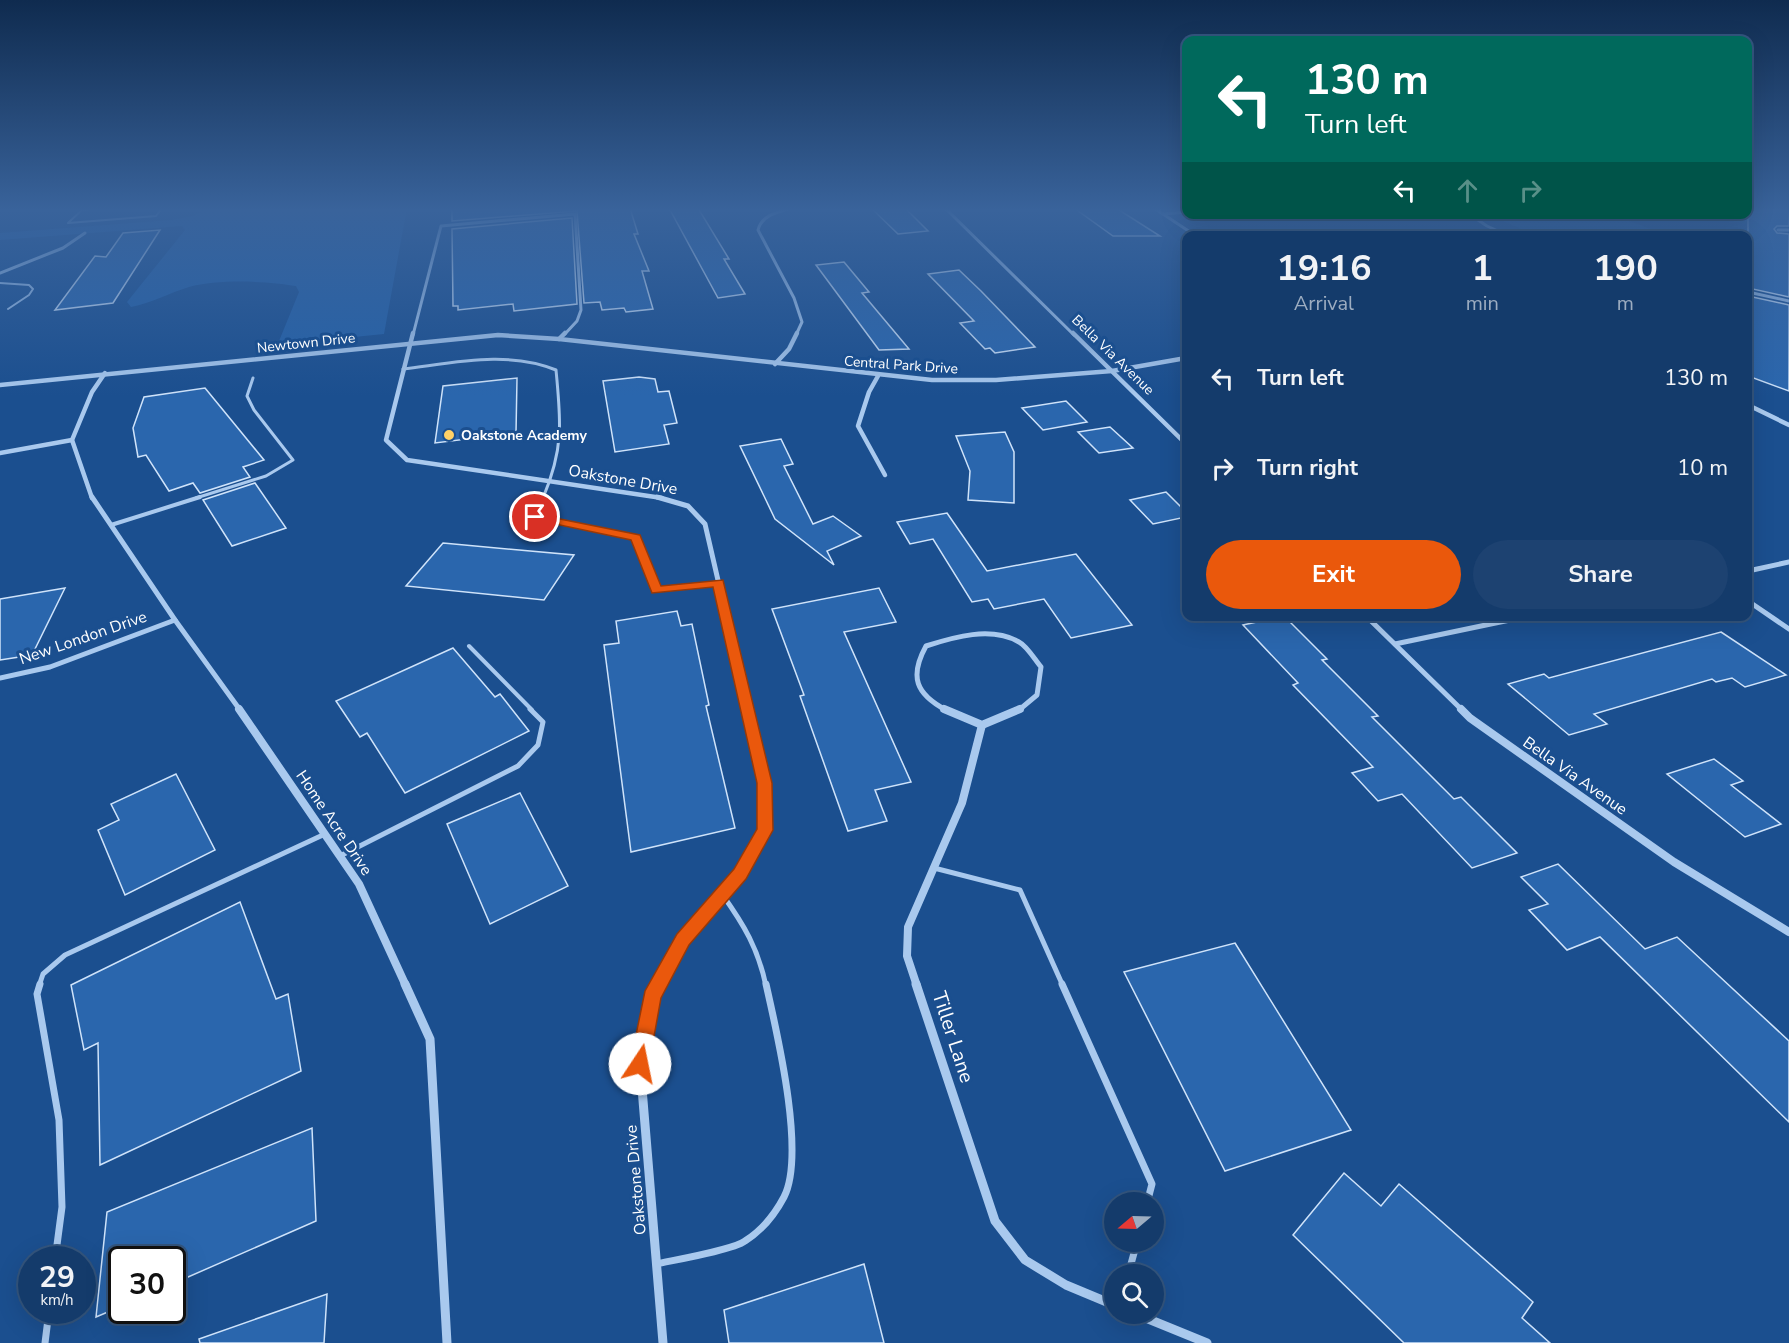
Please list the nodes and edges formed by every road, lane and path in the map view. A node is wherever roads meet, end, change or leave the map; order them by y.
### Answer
1 (430, 271) edge
2 (578, 271) edge
3 (780, 271) edge
4 (1009, 271) edge
5 (0, 283) edge
6 (1752, 293) edge
7 (1789, 301) edge
8 (8, 309) dead end
9 (559, 339) junction
10 (410, 343) junction
11 (614, 345) joint
12 (1182, 359) edge
13 (775, 364) junction
14 (404, 369) junction
15 (1112, 371) junction
16 (105, 374) junction
17 (878, 376) junction
18 (253, 378) dead end
19 (0, 385) edge
20 (1752, 407) edge
21 (1789, 425) edge
22 (72, 440) junction
23 (1182, 440) edge
24 (0, 453) edge
25 (885, 475) dead end
26 (551, 482) junction
27 (111, 525) junction
28 (1789, 562) edge
29 (1752, 570) edge
30 (719, 583) junction
31 (1752, 604) edge
32 (175, 620) junction
33 (1371, 621) edge
34 (1504, 621) edge
35 (1789, 629) edge
36 (1395, 644) junction
37 (469, 646) dead end
38 (0, 678) edge
39 (982, 725) junction
40 (325, 834) junction
41 (340, 856) junction
42 (934, 868) junction
43 (723, 894) junction
44 (1789, 933) edge
45 (1150, 1192) edge
46 (57, 1246) edge
47 (656, 1264) junction
48 (1104, 1301) edge
49 (47, 1324) edge
50 (1160, 1324) edge
51 (45, 1343) edge
52 (447, 1343) edge
53 (663, 1343) edge
54 (1207, 1343) edge

1 - 10 street, Oakstone Drive
2 - 9 street, Oakstone Drive
3 - 13 street
4 - 15 street, Bella Via Avenue
5 - 8 lane
6 - 7 street
9 - 10 street, Newtown Drive
9 - 11 street, Newtown Drive
10 - 14 street, Oakstone Drive
10 - 16 street, Newtown Drive
11 - 13 street, Central Park Drive
12 - 15 street, Central Park Drive
13 - 17 street, Central Park Drive
14 - 26 street, Oakstone Drive
14 - 26 lane
15 - 17 street, Central Park Drive
15 - 23 street, Bella Via Avenue
16 - 19 street, Newtown Drive
16 - 22 street
17 - 25 street
18 - 27 lane
20 - 21 street
22 - 24 street
22 - 27 street, Home Acre Drive
26 - 30 street, Oakstone Drive
26 - 30 lane
27 - 32 street, Home Acre Drive
28 - 29 street
30 - 43 street, Oakstone Drive
31 - 35 street
32 - 38 street, New London Drive
32 - 40 street, Home Acre Drive
33 - 36 street, Bella Via Avenue
34 - 36 street
36 - 44 street, Bella Via Avenue
37 - 41 lane
39 - 39 street
39 - 42 street, Tiller Lane
40 - 41 street, Home Acre Drive
40 - 46 lane
41 - 52 street, Home Acre Drive
42 - 45 lane
42 - 48 street, Tiller Lane
43 - 47 street, Oakstone Drive
43 - 47 lane
47 - 53 street, Oakstone Drive
49 - 51 lane
50 - 54 street

